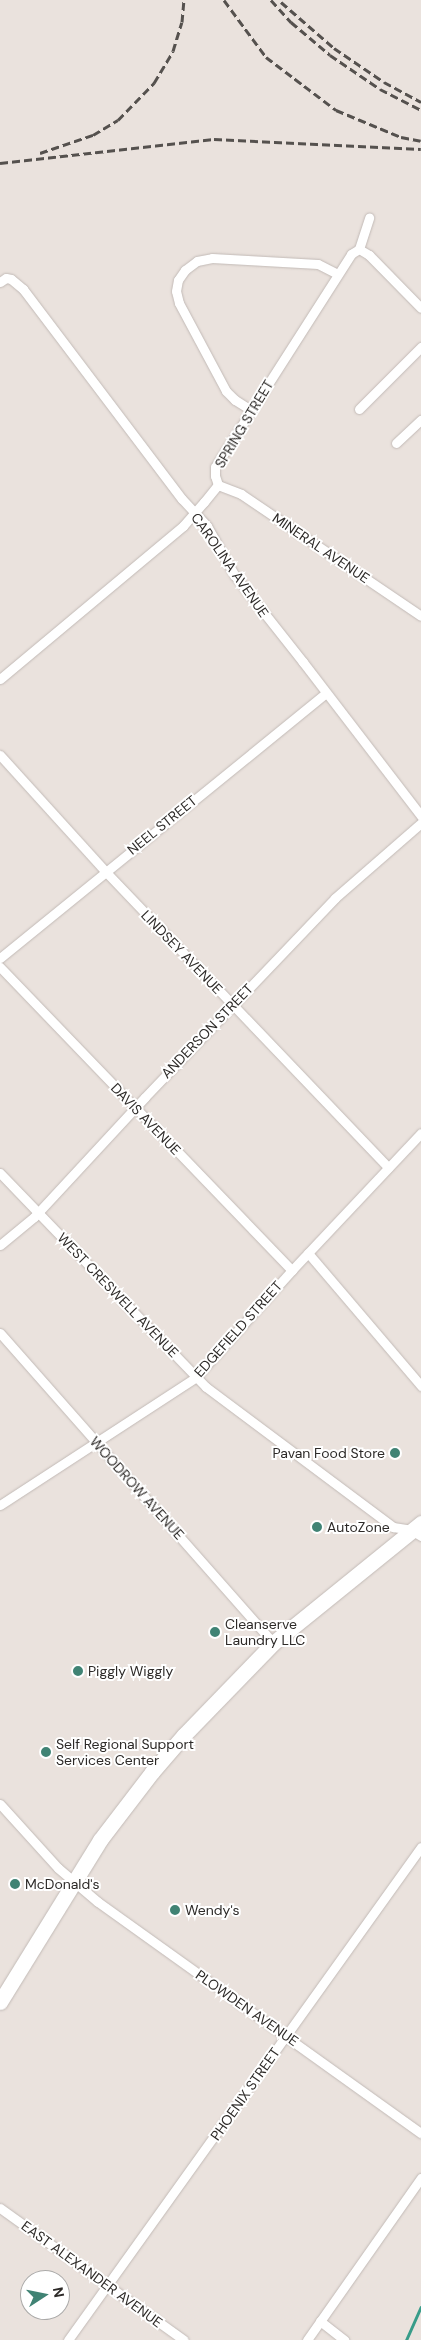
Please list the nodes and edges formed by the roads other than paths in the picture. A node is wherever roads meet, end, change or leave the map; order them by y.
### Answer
1 (369, 218) dead end
2 (358, 249) junction
3 (338, 274) junction
4 (0, 282) edge
5 (421, 308) edge
6 (421, 347) edge
7 (359, 409) dead end
8 (251, 410) junction
9 (421, 420) edge
10 (396, 443) dead end
11 (218, 485) junction
12 (194, 513) junction
13 (421, 616) edge
14 (0, 679) edge
15 (326, 693) junction
16 (0, 755) edge
17 (421, 816) edge
18 (421, 823) edge
19 (105, 871) junction
20 (0, 958) edge
21 (0, 967) edge
22 (233, 1004) junction
23 (135, 1108) junction
24 (421, 1133) edge
25 (388, 1167) junction
26 (0, 1173) edge
27 (38, 1212) junction
28 (0, 1245) edge
29 (308, 1252) junction
30 (292, 1270) junction
31 (0, 1333) edge
32 (196, 1376) junction
33 (421, 1386) edge
34 (96, 1442) junction
35 (0, 1505) edge
36 (418, 1529) edge
37 (273, 1643) junction
38 (0, 1804) edge
39 (421, 1847) edge
40 (73, 1881) junction
41 (0, 2002) edge
42 (286, 2036) junction
43 (421, 2133) edge
44 (421, 2178) edge
45 (0, 2208) edge
46 (107, 2286) junction
47 (320, 2321) junction
48 (68, 2340) edge
49 (184, 2340) edge
50 (307, 2340) edge
51 (344, 2340) edge

1 - 2 street, SPRING STREET
2 - 3 street, SPRING STREET
2 - 5 street
3 - 8 street, SPRING STREET
3 - 8 street
4 - 12 street, CAROLINA AVENUE
6 - 7 street
8 - 11 street, SPRING STREET
9 - 10 street
11 - 12 street, SPRING STREET
11 - 13 street, MINERAL AVENUE
12 - 14 street, SPRING STREET
12 - 15 street, CAROLINA AVENUE
15 - 17 street, CAROLINA AVENUE
15 - 19 street, NEEL STREET
16 - 19 street, LINDSEY AVENUE
18 - 22 street, ANDERSON STREET
19 - 20 street, NEEL STREET
19 - 22 street, LINDSEY AVENUE
21 - 23 street, DAVIS AVENUE
22 - 23 street, ANDERSON STREET
22 - 25 street, LINDSEY AVENUE
23 - 27 street, ANDERSON STREET
23 - 30 street, DAVIS AVENUE
24 - 25 street, EDGEFIELD STREET
25 - 29 street, EDGEFIELD STREET
26 - 27 street, WEST CRESWELL AVENUE
27 - 28 street, ANDERSON STREET
27 - 32 street, WEST CRESWELL AVENUE
29 - 30 street, EDGEFIELD STREET
29 - 33 street
30 - 32 street, EDGEFIELD STREET
31 - 34 street, WOODROW AVENUE
32 - 34 street, EDGEFIELD STREET
32 - 36 street, WEST CRESWELL AVENUE
34 - 35 street, EDGEFIELD STREET
34 - 37 street, WOODROW AVENUE
36 - 37 main road
37 - 40 main road
38 - 40 street, PLOWDEN AVENUE
39 - 42 street, PHOENIX STREET
40 - 41 main road
40 - 42 street, PLOWDEN AVENUE
42 - 43 street, PLOWDEN AVENUE
42 - 46 street, PHOENIX STREET
44 - 47 street
45 - 46 street, EAST ALEXANDER AVENUE
46 - 48 street, PHOENIX STREET
46 - 49 street, EAST ALEXANDER AVENUE
47 - 50 street
47 - 51 street

